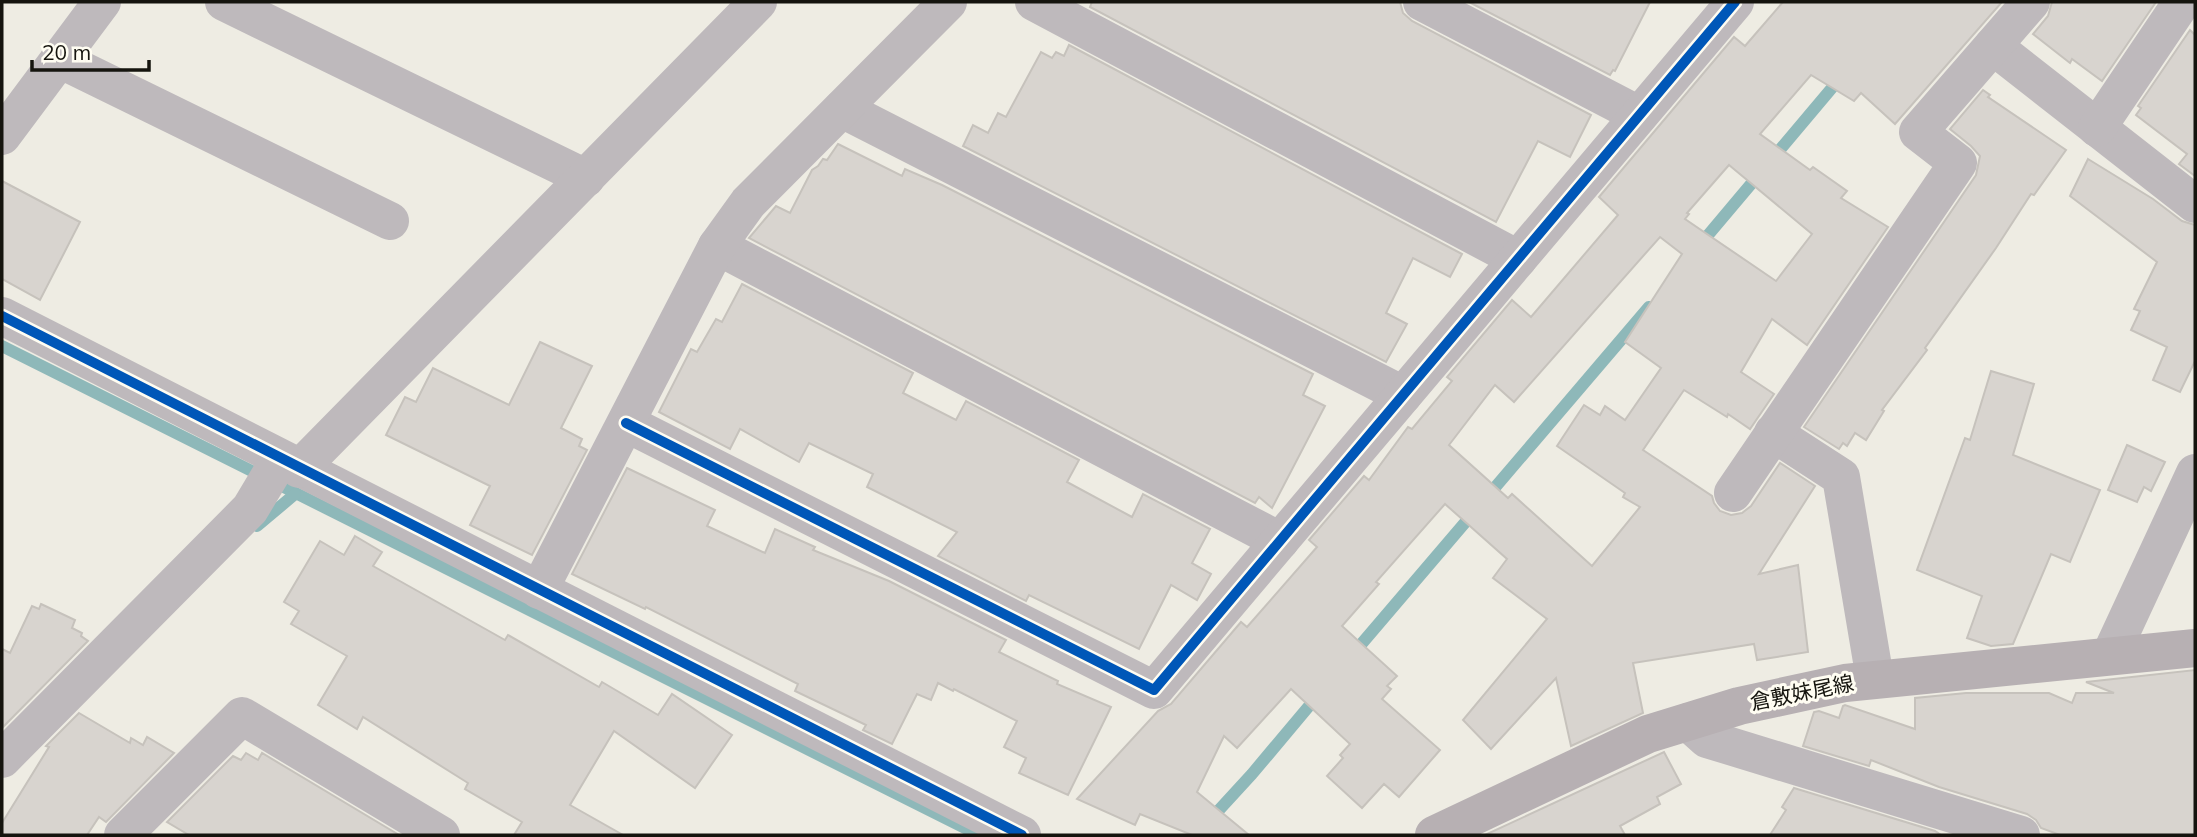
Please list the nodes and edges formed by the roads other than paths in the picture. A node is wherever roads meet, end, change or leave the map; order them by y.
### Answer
1 (102, 2) edge
2 (224, 2) edge
3 (948, 2) edge
4 (1034, 2) edge
5 (1422, 2) edge
6 (1735, 2) edge
7 (2031, 2) edge
8 (2182, 2) edge
9 (753, 3) edge
10 (1993, 46) junction
11 (59, 59) junction
12 (14, 95) edge
13 (842, 109) junction
14 (1639, 115) junction
15 (2097, 128) junction
16 (2, 136) edge
17 (586, 178) junction
18 (2195, 204) edge
19 (390, 221) dead end
20 (717, 246) junction
21 (1518, 259) junction
22 (2, 316) edge
23 (1403, 395) junction
24 (626, 423) junction
25 (1773, 433) junction
26 (279, 472) junction
27 (2195, 473) edge
28 (1733, 493) dead end
29 (1280, 541) junction
30 (538, 590) junction
31 (2195, 648) edge
32 (2110, 656) junction
33 (1875, 680) junction
34 (1688, 722) junction
35 (2, 759) edge
36 (137, 831) edge
37 (2000, 832) edge
38 (441, 835) edge
39 (1022, 835) edge
40 (1434, 835) edge

1 - 11 street
2 - 17 street
3 - 13 street
4 - 21 street
5 - 14 street
6 - 14 street
7 - 10 street
8 - 15 street
9 - 17 street
10 - 15 street
10 - 25 street
11 - 12 street
11 - 19 street
12 - 16 street
13 - 20 street
13 - 23 street
14 - 21 street
15 - 18 street
17 - 26 street
20 - 24 street
20 - 29 street
21 - 23 street
22 - 26 street
23 - 29 street
24 - 29 street
24 - 30 street
25 - 28 street
25 - 33 street
26 - 30 street
26 - 35 street
27 - 32 street
30 - 39 street
31 - 32 main road, 倉敷妹尾線
32 - 33 main road, 倉敷妹尾線
33 - 34 main road, 倉敷妹尾線
34 - 37 street
34 - 40 main road, 倉敷妹尾線
36 - 38 street

